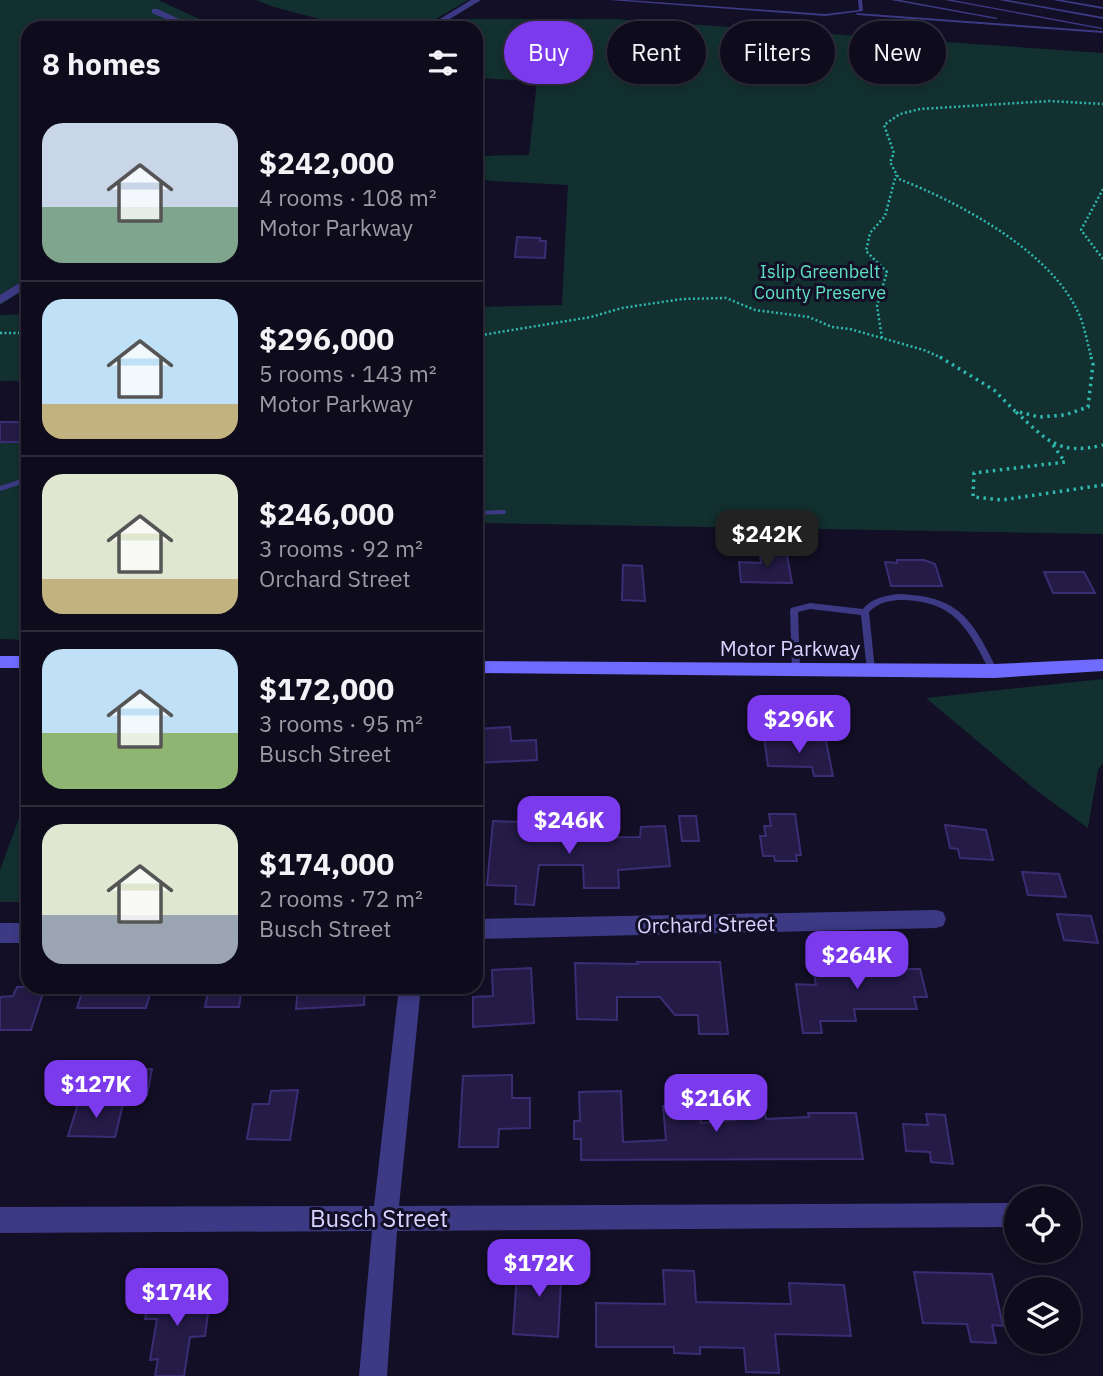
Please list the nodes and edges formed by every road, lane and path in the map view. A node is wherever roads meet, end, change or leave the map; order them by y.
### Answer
1 (477, 0) edge
2 (611, 0) edge
3 (689, 0) edge
4 (860, 0) edge
5 (893, 0) edge
6 (947, 0) edge
7 (1001, 0) edge
8 (1055, 0) edge
9 (637, 1) edge
10 (1009, 1) edge
11 (1103, 8) edge
12 (1002, 10) junction
13 (155, 11) dead end
14 (855, 13) junction
15 (845, 15) junction
16 (996, 18) junction
17 (1103, 18) edge
18 (178, 21) edge
19 (441, 21) edge
20 (991, 25) junction
21 (1103, 30) edge
22 (1103, 104) edge
23 (896, 175) junction
24 (1103, 189) edge
25 (1103, 259) edge
26 (21, 286) edge
27 (0, 300) edge
28 (0, 333) edge
29 (21, 333) edge
30 (483, 335) edge
31 (882, 338) junction
32 (1015, 411) junction
33 (1053, 445) junction
34 (1103, 445) edge
35 (21, 482) edge
36 (1103, 485) edge
37 (0, 489) edge
38 (483, 513) edge
39 (502, 513) dead end
40 (865, 612) junction
41 (0, 662) edge
42 (21, 662) edge
43 (1103, 665) edge
44 (483, 667) edge
45 (796, 670) junction
46 (871, 671) junction
47 (994, 671) junction
48 (936, 919) dead end
49 (483, 929) edge
50 (0, 933) edge
51 (21, 933) edge
52 (409, 994) edge
53 (1004, 1215) edge
54 (385, 1219) junction
55 (0, 1220) edge
56 (373, 1376) edge

1 - 19 street
2 - 9 lane
3 - 15 lane
4 - 14 lane
5 - 16 lane
6 - 12 lane
7 - 10 lane
8 - 11 lane
9 - 15 lane
10 - 12 lane
10 - 17 lane
12 - 16 lane
12 - 21 lane
13 - 18 street
14 - 15 lane
14 - 20 lane
16 - 20 lane
20 - 21 lane
22 - 23 path
23 - 31 path
23 - 32 path
24 - 25 path
26 - 27 street
28 - 29 path
30 - 31 path
31 - 32 path
32 - 33 path
33 - 34 path
33 - 36 path
35 - 37 lane
38 - 39 lane
40 - 45 lane
40 - 46 lane
40 - 47 lane
41 - 42 main road
43 - 47 main road, Motor Parkway
44 - 45 main road, Motor Parkway
45 - 46 main road, Motor Parkway
46 - 47 main road, Motor Parkway
48 - 49 street, Orchard Street
50 - 51 street
52 - 54 street
53 - 54 street, Busch Street
54 - 55 street, Busch Street
54 - 56 street

